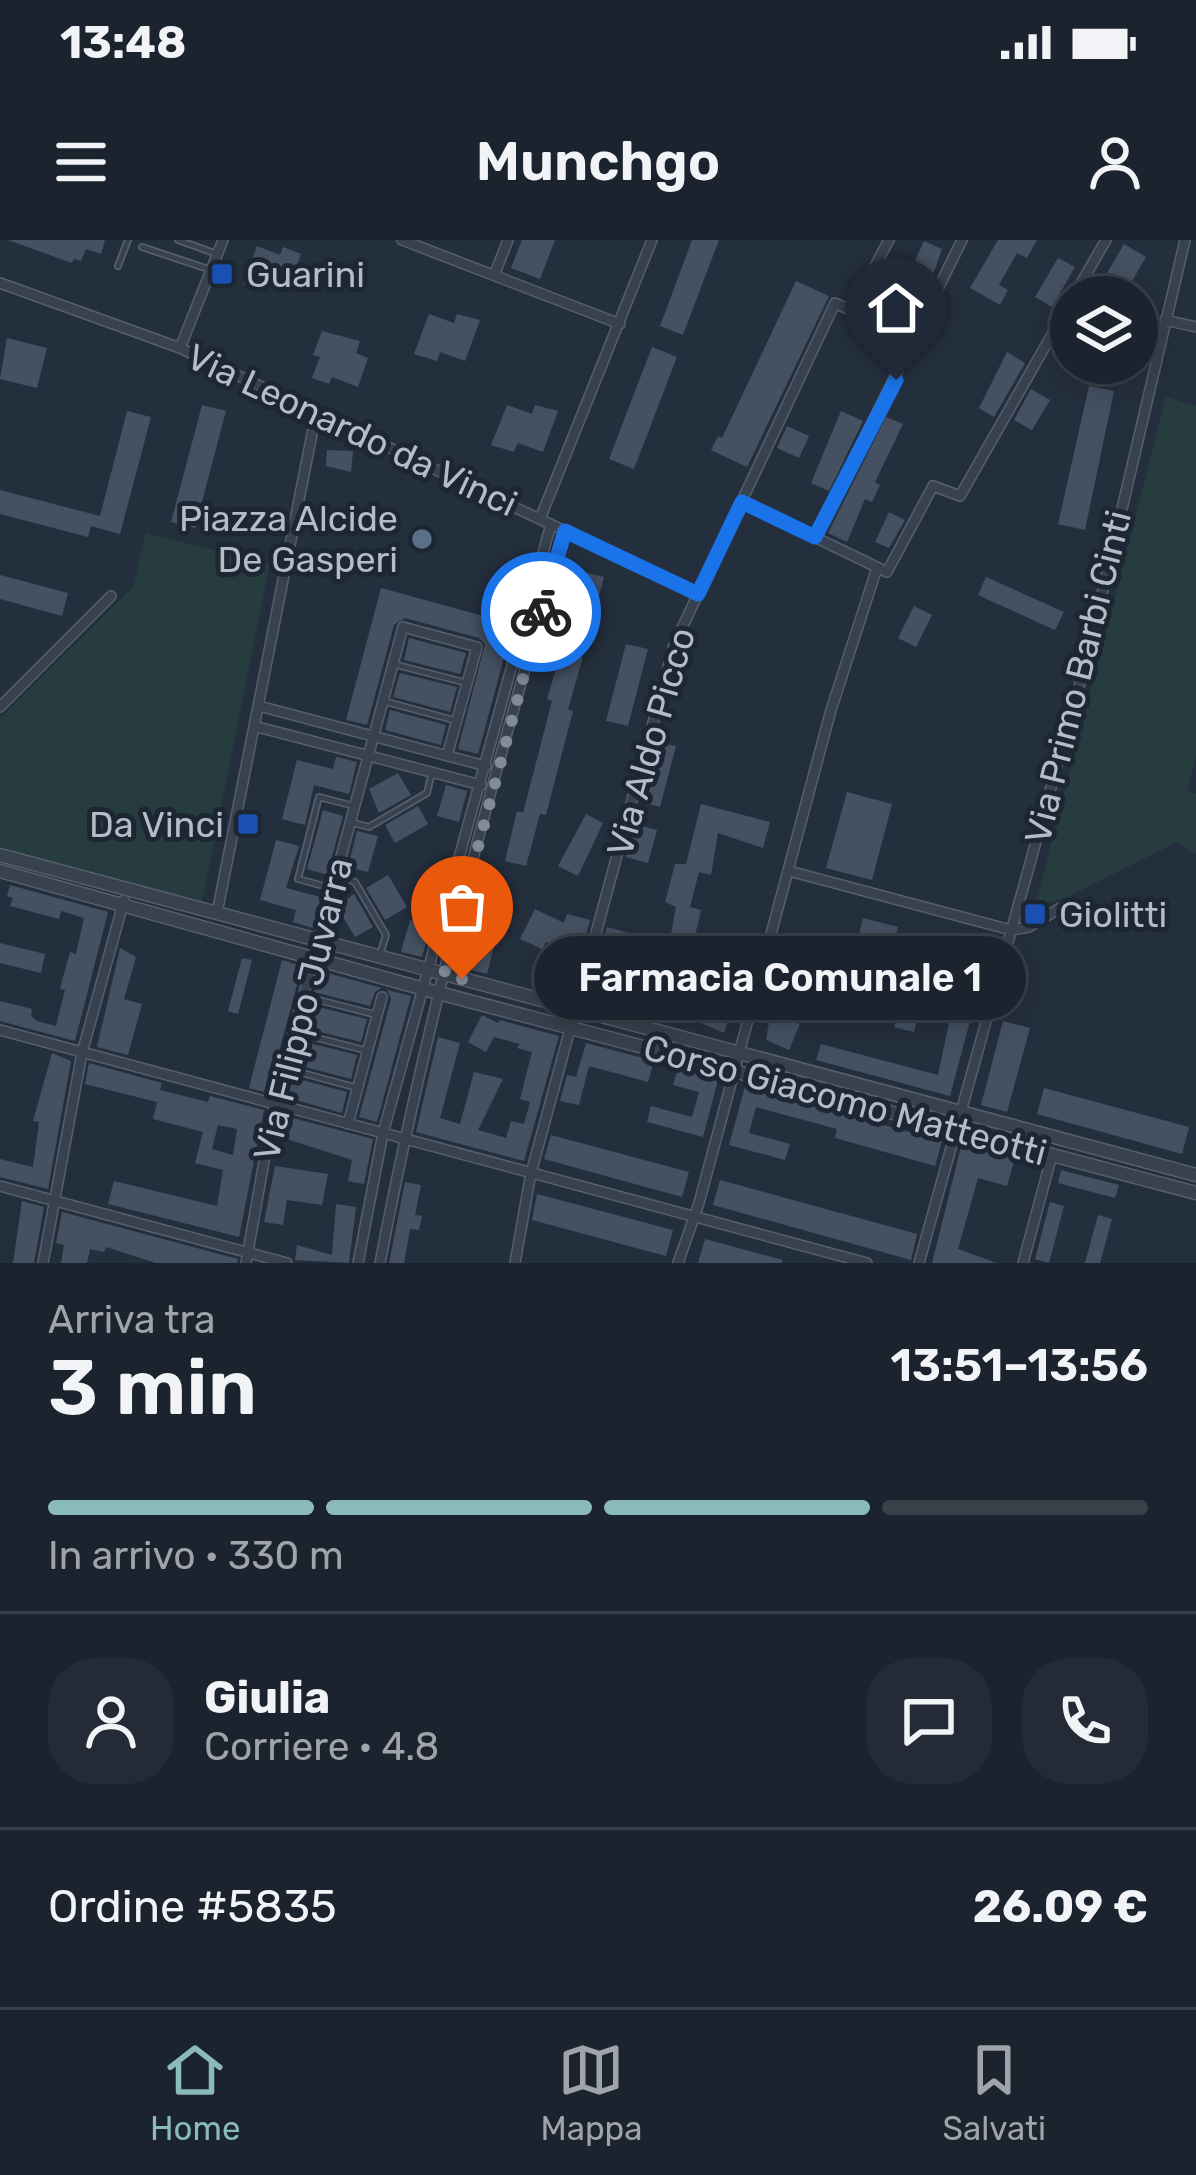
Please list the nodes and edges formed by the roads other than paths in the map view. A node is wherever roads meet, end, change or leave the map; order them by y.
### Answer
1 (128, 240) edge
2 (178, 240) edge
3 (223, 240) edge
4 (402, 240) edge
5 (508, 240) edge
6 (652, 240) edge
7 (889, 240) edge
8 (962, 240) edge
9 (1106, 240) edge
10 (1184, 240) edge
11 (142, 247) dead end
12 (218, 254) junction
13 (118, 266) dead end
14 (211, 270) junction
15 (495, 273) junction
16 (1085, 276) edge
17 (0, 284) edge
18 (851, 310) junction
19 (1165, 320) junction
20 (620, 324) junction
21 (1196, 327) edge
22 (1050, 338) edge
23 (915, 340) junction
24 (180, 348) junction
25 (316, 414) junction
26 (742, 502) junction
27 (545, 522) junction
28 (565, 531) junction
29 (815, 537) junction
30 (882, 570) junction
31 (698, 594) junction
32 (111, 596) dead end
33 (393, 664) junction
34 (467, 683) junction
35 (383, 701) junction
36 (259, 706) junction
37 (0, 707) edge
38 (457, 721) junction
39 (254, 726) junction
40 (374, 736) junction
41 (367, 756) junction
42 (447, 756) junction
43 (486, 766) junction
44 (432, 772) junction
45 (481, 785) junction
46 (354, 806) junction
47 (350, 823) junction
48 (0, 855) edge
49 (0, 871) edge
50 (789, 871) junction
51 (336, 876) junction
52 (127, 889) junction
53 (333, 889) junction
54 (122, 905) junction
55 (1060, 908) dead end
56 (217, 913) junction
57 (1011, 930) junction
58 (320, 940) junction
59 (380, 957) junction
60 (315, 958) junction
61 (437, 972) junction
62 (424, 989) junction
63 (441, 994) junction
64 (304, 996) junction
65 (382, 997) dead end
66 (575, 1009) junction
67 (377, 1015) junction
68 (570, 1028) junction
69 (0, 1030) edge
70 (294, 1032) junction
71 (368, 1052) junction
72 (82, 1053) junction
73 (737, 1062) junction
74 (284, 1068) junction
75 (358, 1088) junction
76 (274, 1105) junction
77 (960, 1112) junction
78 (348, 1124) junction
79 (956, 1130) junction
80 (383, 1133) junction
81 (404, 1139) junction
82 (1052, 1155) junction
83 (531, 1173) junction
84 (1196, 1174) edge
85 (0, 1186) edge
86 (1196, 1193) edge
87 (55, 1202) junction
88 (695, 1217) junction
89 (247, 1257) edge
90 (43, 1263) edge
91 (287, 1263) edge
92 (358, 1263) edge
93 (380, 1263) edge
94 (515, 1263) edge
95 (678, 1263) edge
96 (867, 1263) edge
97 (920, 1263) edge
98 (1023, 1263) edge

1 - 13 lane
2 - 12 lane
3 - 12 street
4 - 15 street
5 - 15 street
6 - 20 street
7 - 18 street
8 - 23 street
9 - 16 street
10 - 19 street, Via Primo Barbi Cinti
11 - 14 lane
12 - 14 street
14 - 24 street
15 - 20 street
17 - 24 street, Via Leonardo da Vinci
18 - 23 street
18 - 26 street, Via Aldo Picco
19 - 21 street
19 - 57 street, Via Primo Barbi Cinti
20 - 27 street
22 - 30 street
23 - 29 street
24 - 25 street, Via Leonardo da Vinci
25 - 27 street, Via Leonardo da Vinci
25 - 36 street
26 - 29 street
26 - 31 street, Via Aldo Picco
27 - 28 street, Via Leonardo da Vinci
27 - 43 street
28 - 31 street, Via Leonardo da Vinci
28 - 61 street
29 - 30 street
30 - 50 street
31 - 66 street, Via Aldo Picco
32 - 37 street
33 - 34 lane
33 - 34 street
33 - 35 street, Via Filippo Juvarra
34 - 38 street
35 - 38 lane
35 - 40 street, Via Filippo Juvarra
36 - 39 street
36 - 40 street
38 - 42 street
39 - 41 street
39 - 56 street
40 - 41 street, Via Filippo Juvarra
40 - 42 street
41 - 44 street
41 - 46 street, Via Filippo Juvarra
42 - 43 street
43 - 45 street
44 - 45 street
44 - 47 lane
45 - 61 street
46 - 47 street, Via Filippo Juvarra
46 - 53 lane
47 - 51 street, Via Filippo Juvarra
48 - 52 street, Corso Giacomo Matteotti
49 - 54 street, Corso Giacomo Matteotti
50 - 57 street
50 - 73 street
51 - 53 street, Via Filippo Juvarra
51 - 59 lane
52 - 54 street
52 - 56 street, Corso Giacomo Matteotti
53 - 58 street, Via Filippo Juvarra
54 - 60 street, Corso Giacomo Matteotti
54 - 72 street
55 - 57 street
56 - 58 street, Corso Giacomo Matteotti
57 - 77 street, Via Primo Barbi Cinti
58 - 59 street, Corso Giacomo Matteotti
58 - 60 street, Via Filippo Juvarra
59 - 61 street, Corso Giacomo Matteotti
60 - 62 street, Corso Giacomo Matteotti
60 - 64 street, Via Filippo Juvarra
61 - 62 street
61 - 63 street
61 - 66 street, Corso Giacomo Matteotti
62 - 63 street, Corso Giacomo Matteotti
62 - 80 street
63 - 68 street, Corso Giacomo Matteotti
63 - 81 street
64 - 67 lane
64 - 70 street, Via Filippo Juvarra
65 - 67 street
66 - 68 street, Via Aldo Picco
66 - 73 street, Corso Giacomo Matteotti
67 - 71 street
68 - 73 street, Corso Giacomo Matteotti
68 - 83 street, Via Aldo Picco
69 - 72 street
70 - 71 lane
70 - 74 street, Via Filippo Juvarra
71 - 75 street
72 - 76 street
72 - 87 street
73 - 77 street, Corso Giacomo Matteotti
73 - 79 street, Corso Giacomo Matteotti
73 - 88 street
74 - 75 lane
74 - 76 street, Via Filippo Juvarra
75 - 78 street
76 - 78 street
76 - 89 street, Via Filippo Juvarra
77 - 79 street, Via Primo Barbi Cinti
77 - 84 street, Corso Giacomo Matteotti
78 - 80 street
79 - 82 street, Corso Giacomo Matteotti
79 - 97 street, Via Primo Barbi Cinti
80 - 81 street
80 - 92 street
81 - 83 street
81 - 93 street
82 - 86 street, Corso Giacomo Matteotti
82 - 98 street
83 - 88 street
83 - 94 street, Via Aldo Picco
85 - 87 street
87 - 89 street
87 - 90 street
88 - 95 street
88 - 96 street
89 - 91 street

